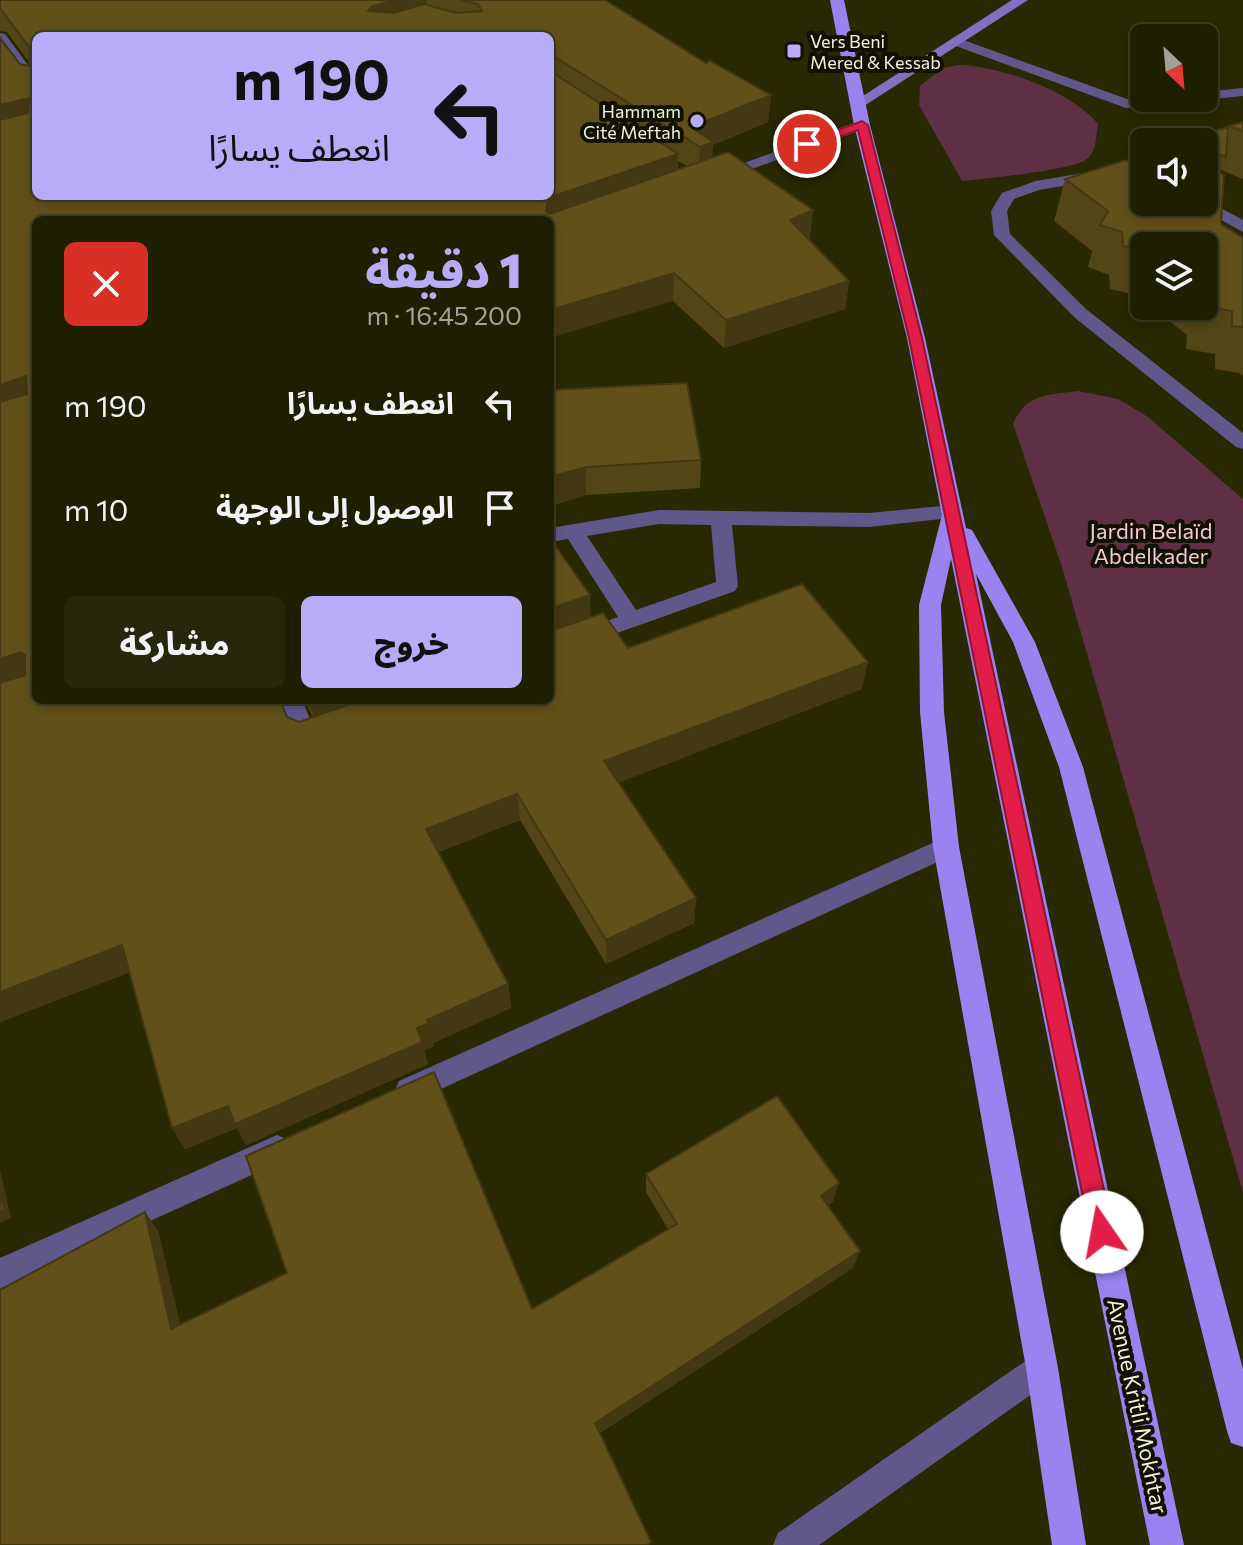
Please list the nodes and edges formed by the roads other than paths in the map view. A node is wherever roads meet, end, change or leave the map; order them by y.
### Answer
1 (837, 0) edge
2 (1021, 0) edge
3 (0, 37) edge
4 (958, 42) junction
5 (32, 81) edge
6 (1243, 92) edge
7 (1218, 95) edge
8 (859, 103) junction
9 (1126, 104) junction
10 (1130, 104) edge
11 (862, 125) junction
12 (1141, 128) edge
13 (1130, 173) edge
14 (697, 183) edge
15 (1218, 213) edge
16 (1243, 227) edge
17 (1243, 443) edge
18 (952, 512) junction
19 (721, 518) junction
20 (572, 529) junction
21 (554, 534) edge
22 (631, 620) junction
23 (554, 648) edge
24 (292, 704) edge
25 (336, 727) edge
26 (946, 847) junction
27 (378, 1103) edge
28 (306, 1136) edge
29 (0, 1274) edge
30 (1042, 1368) junction
31 (1243, 1431) edge
32 (790, 1545) edge
33 (1069, 1545) edge
34 (1167, 1545) edge

1 - 8 main road, Avenue Kritli Mokhtar
2 - 4 main road
3 - 5 street
4 - 8 main road
4 - 9 street
6 - 7 street
8 - 11 main road, Avenue Kritli Mokhtar
9 - 10 street
9 - 12 street
11 - 14 street
11 - 18 main road, Avenue Kritli Mokhtar
13 - 17 street
15 - 16 street
18 - 19 street
18 - 26 main road
18 - 31 main road
18 - 34 main road, Avenue Kritli Mokhtar
19 - 20 street
19 - 22 street
20 - 21 street
20 - 22 street
22 - 23 street
24 - 25 street
26 - 27 street
26 - 30 main road
28 - 29 street
30 - 32 street
30 - 33 main road

